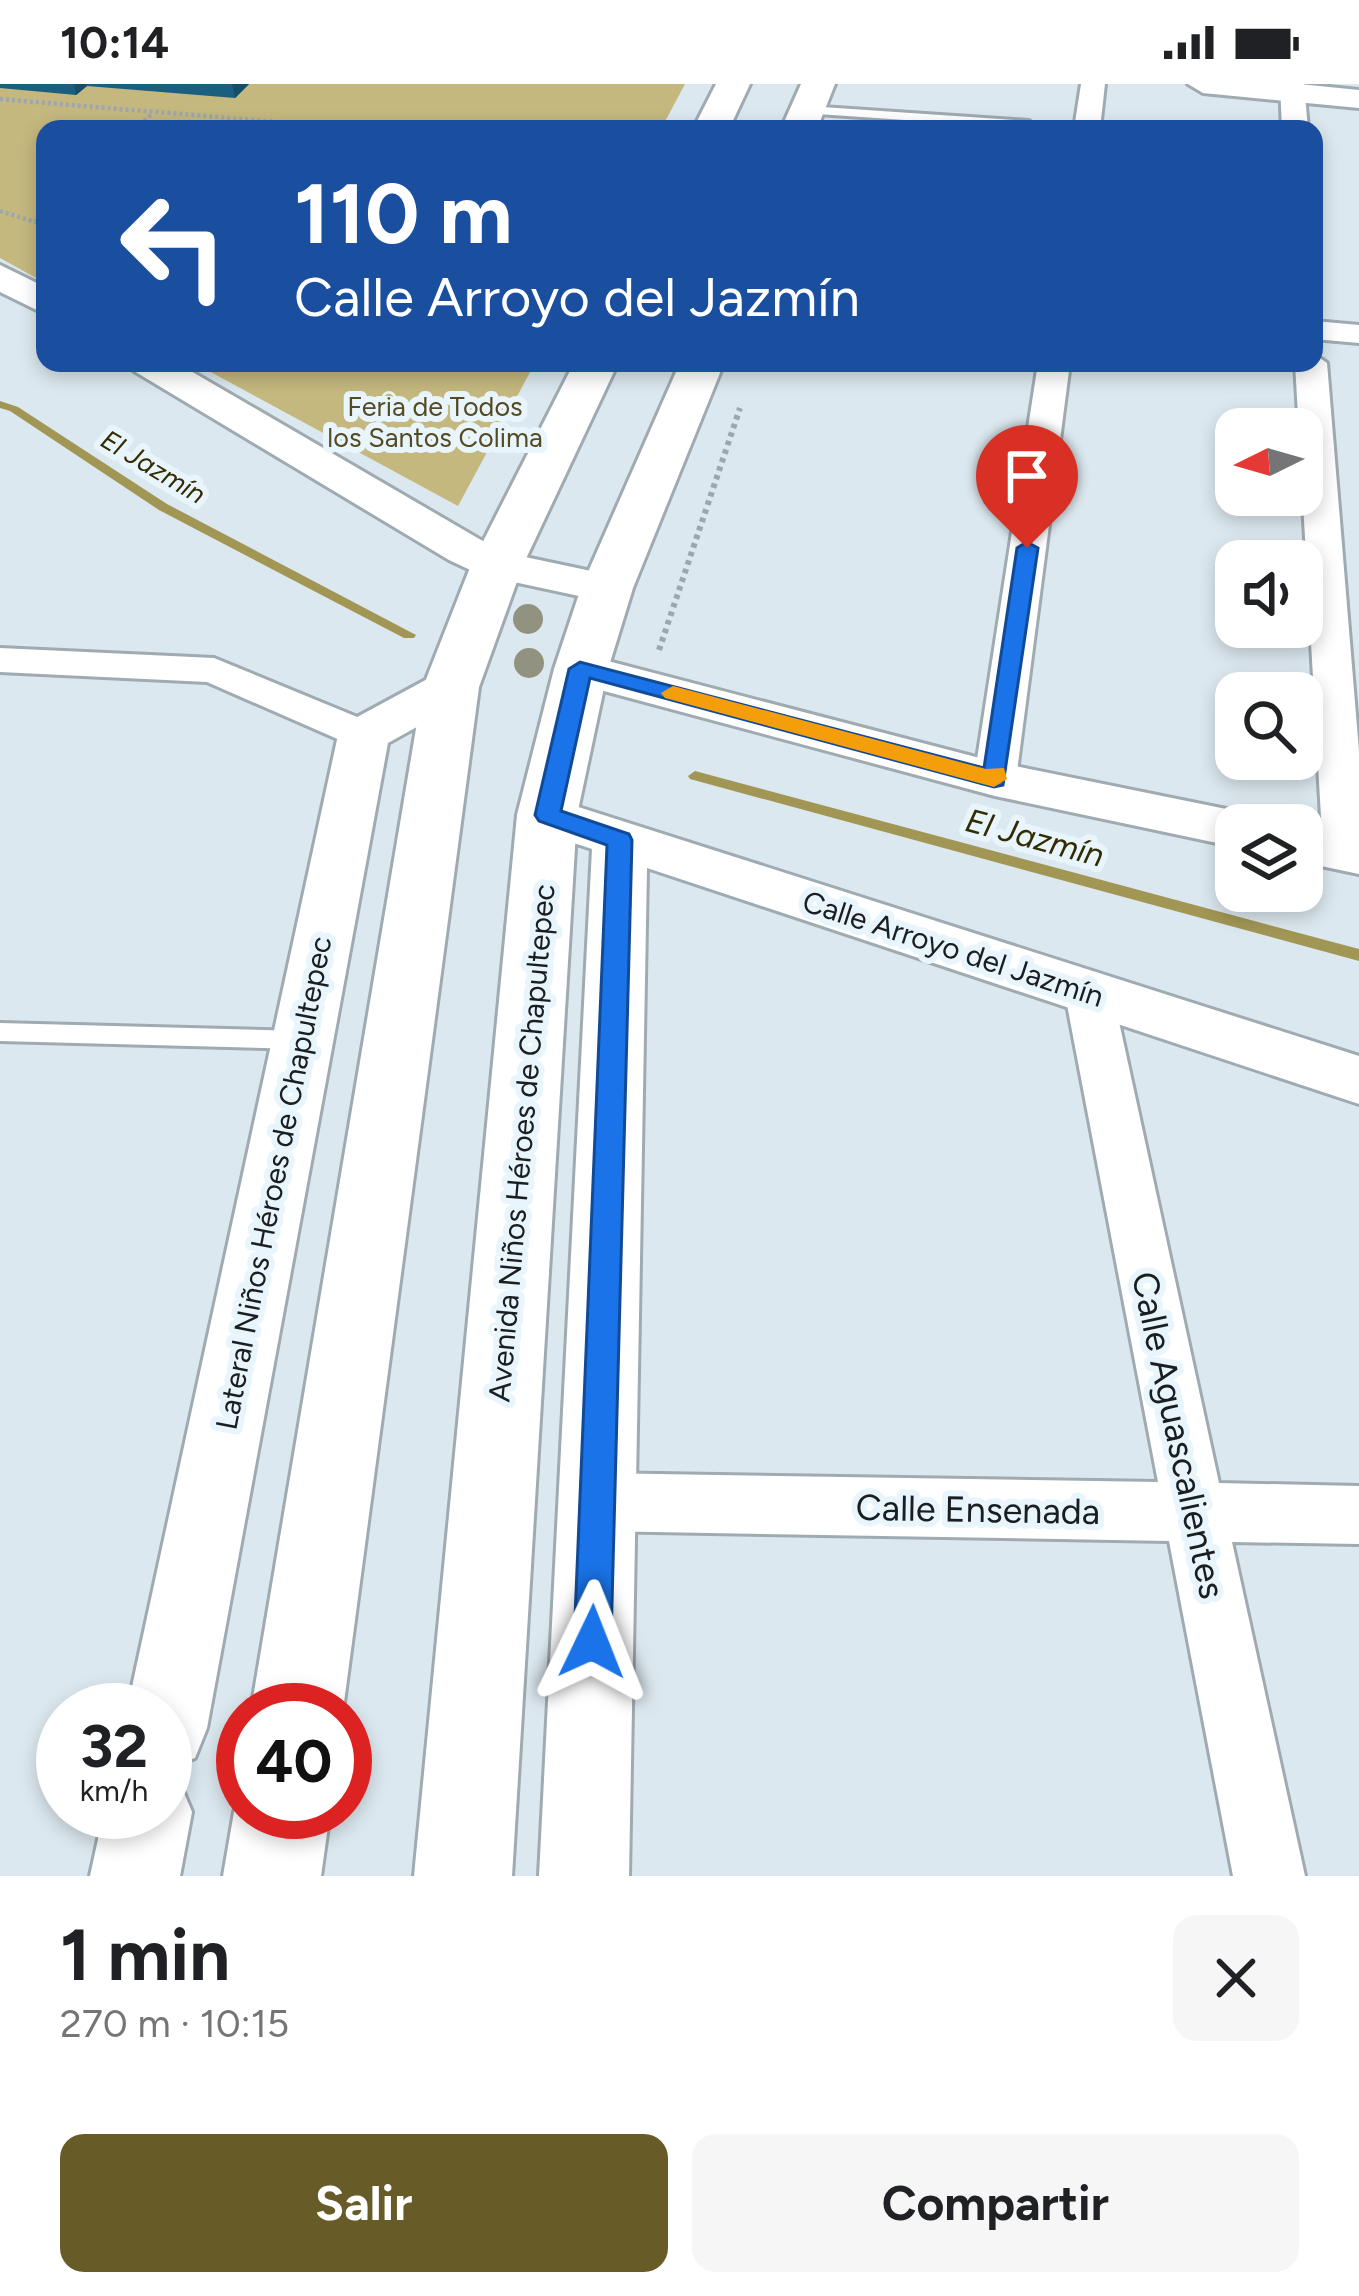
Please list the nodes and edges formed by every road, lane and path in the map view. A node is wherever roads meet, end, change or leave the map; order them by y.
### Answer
1 (733, 84) edge
2 (1094, 84) edge
3 (1203, 84) edge
4 (1292, 88) edge
5 (0, 99) edge
6 (1359, 99) edge
7 (808, 108) edge
8 (154, 112) junction
9 (145, 120) edge
10 (253, 120) edge
11 (715, 120) edge
12 (974, 120) edge
13 (1088, 120) edge
14 (1294, 120) edge
15 (0, 211) edge
16 (36, 222) edge
17 (0, 276) edge
18 (36, 297) edge
19 (1323, 331) edge
20 (1359, 334) edge
21 (164, 372) edge
22 (592, 372) edge
23 (698, 372) edge
24 (1053, 372) edge
25 (1313, 372) edge
26 (1340, 511) edge
27 (496, 565) junction
28 (607, 588) junction
29 (0, 629) edge
30 (18, 660) edge
31 (580, 669) junction
32 (451, 687) junction
33 (364, 735) junction
34 (994, 779) junction
35 (548, 815) junction
36 (1215, 825) edge
37 (620, 840) junction
38 (1336, 850) edge
39 (1089, 994) junction
40 (0, 1032) edge
41 (303, 1040) junction
42 (1359, 1080) edge
43 (597, 1502) junction
44 (1195, 1513) junction
45 (1359, 1514) edge
46 (174, 1683) edge
47 (301, 1683) edge
48 (143, 1839) edge
49 (278, 1839) edge
50 (135, 1876) edge
51 (272, 1876) edge
52 (464, 1876) edge
53 (584, 1876) edge
54 (1269, 1876) edge

1 - 11 main road
2 - 13 street
3 - 4 street
4 - 6 street
4 - 14 street
5 - 8 path
7 - 12 lane
8 - 9 path
8 - 10 path
15 - 16 path
17 - 18 street
19 - 20 street
21 - 27 street
22 - 27 main road
23 - 28 main road, Avenida Niños Héroes de Chapultepec
24 - 34 street
25 - 26 street
26 - 38 street
27 - 28 street
27 - 32 main road
28 - 31 main road, Avenida Niños Héroes de Chapultepec
29 - 30 street
30 - 33 street
31 - 34 street
31 - 35 main road, Avenida Niños Héroes de Chapultepec
32 - 33 street
32 - 47 main road
33 - 41 street, Lateral Niños Héroes de Chapultepec
34 - 36 street
35 - 37 street, Calle Arroyo del Jazmín
35 - 52 main road, Avenida Niños Héroes de Chapultepec
37 - 39 street, Calle Arroyo del Jazmín
37 - 43 street
39 - 42 street, Calle Arroyo del Jazmín
39 - 44 street, Calle Aguascalientes
40 - 41 lane
41 - 46 street, Lateral Niños Héroes de Chapultepec
43 - 44 street, Calle Ensenada
43 - 53 street
44 - 45 street, Calle Ensenada
44 - 54 street, Calle Aguascalientes
48 - 50 street
49 - 51 main road

